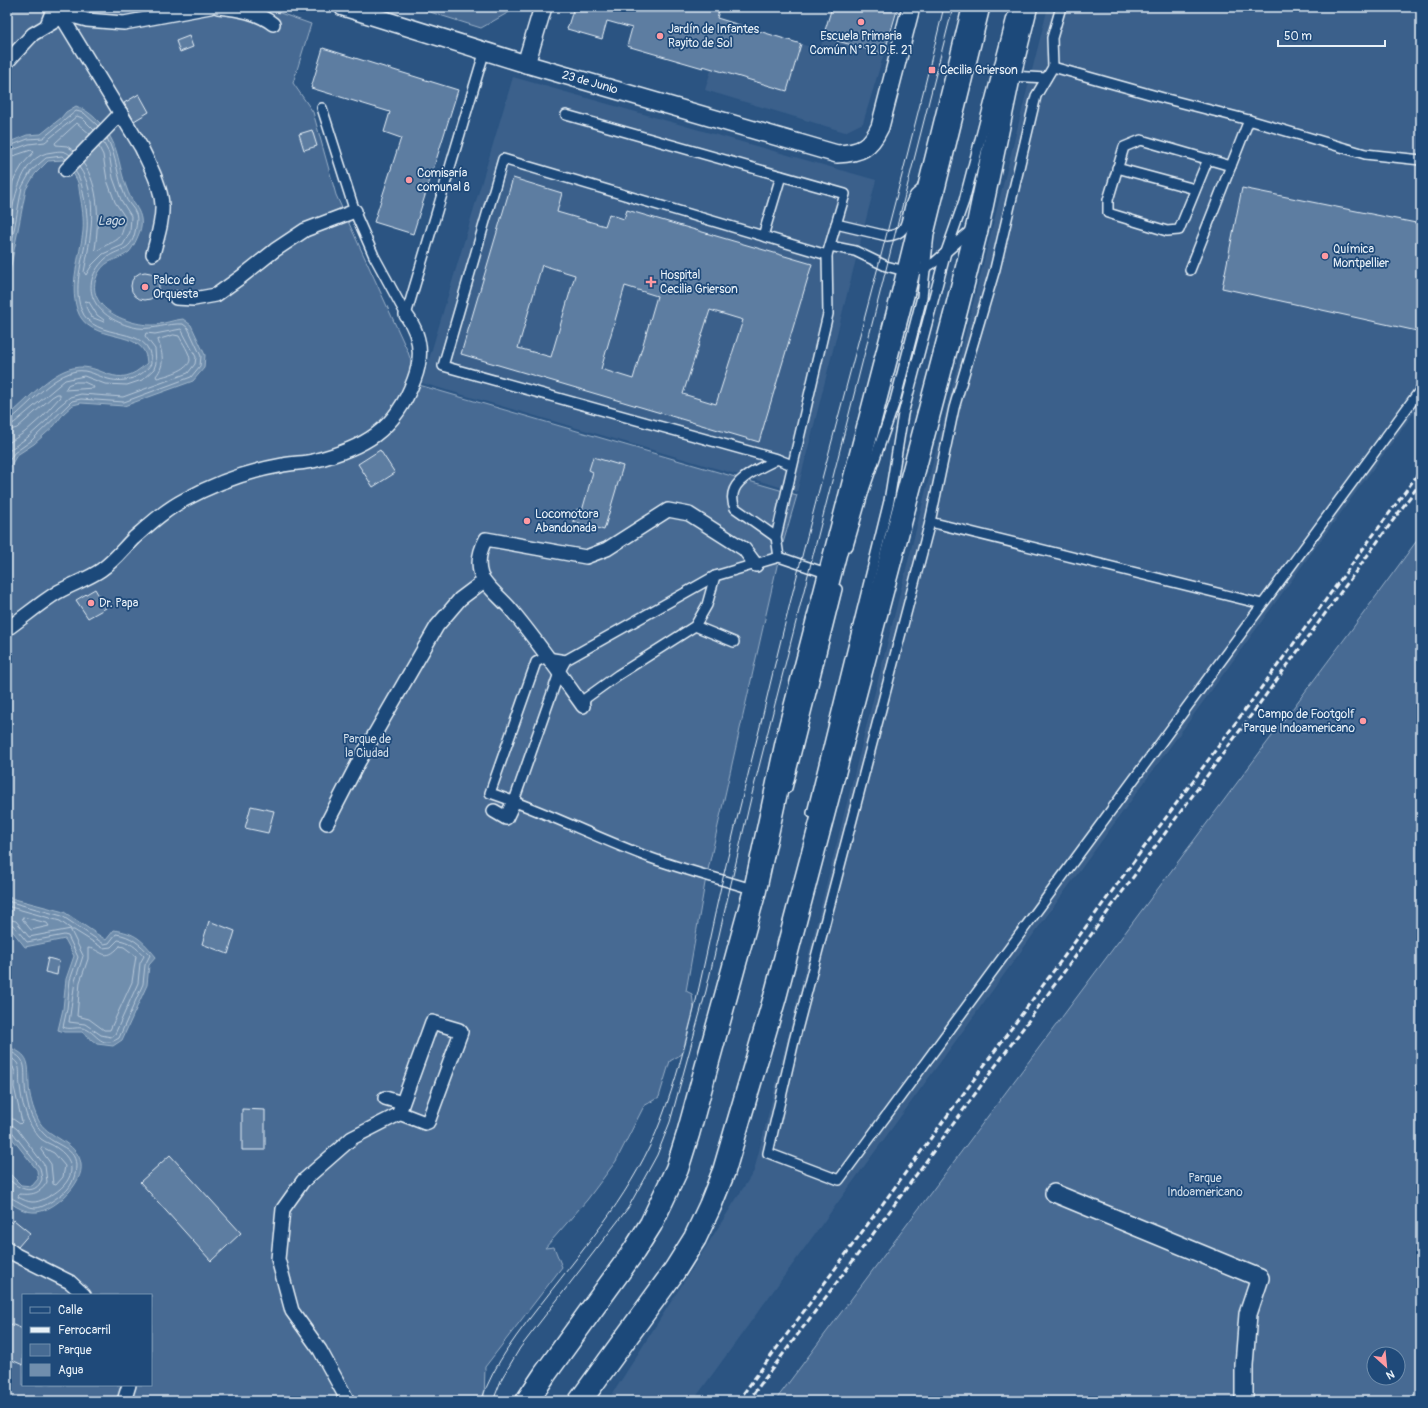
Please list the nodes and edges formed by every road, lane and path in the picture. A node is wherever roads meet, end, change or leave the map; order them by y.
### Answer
1 (210, 7) edge
2 (218, 7) edge
3 (343, 7) edge
4 (543, 7) edge
5 (911, 7) edge
6 (974, 7) edge
7 (985, 7) edge
8 (1015, 7) edge
9 (1026, 7) edge
10 (1061, 7) edge
11 (58, 12) edge
12 (273, 24) dead end
13 (485, 50) junction
14 (7, 62) edge
15 (526, 64) junction
16 (1053, 67) junction
17 (1009, 76) junction
18 (1046, 78) junction
19 (322, 108) dead end
20 (121, 113) junction
21 (566, 114) dead end
22 (1249, 120) junction
23 (1208, 159) junction
24 (1421, 160) edge
25 (1231, 166) junction
26 (1118, 168) junction
27 (66, 170) dead end
28 (781, 176) junction
29 (930, 181) junction
30 (1195, 189) junction
31 (355, 211) junction
32 (836, 224) junction
33 (978, 224) junction
34 (764, 236) junction
35 (830, 246) junction
36 (946, 252) junction
37 (153, 254) dead end
38 (827, 255) junction
39 (917, 270) junction
40 (1190, 270) dead end
41 (176, 298) dead end
42 (406, 315) junction
43 (1421, 389) edge
44 (777, 459) junction
45 (792, 465) junction
46 (930, 522) junction
47 (776, 537) junction
48 (779, 557) junction
49 (845, 558) dead end
50 (756, 565) junction
51 (714, 576) junction
52 (834, 578) junction
53 (484, 581) junction
54 (1262, 604) junction
55 (695, 626) junction
56 (7, 629) edge
57 (734, 642) dead end
58 (547, 657) junction
59 (566, 660) junction
60 (559, 673) junction
61 (583, 706) joint
62 (514, 801) junction
63 (494, 811) dead end
64 (811, 820) dead end
65 (327, 823) dead end
66 (795, 882) dead end
67 (755, 890) junction
68 (775, 997) junction
69 (385, 1098) dead end
70 (401, 1108) junction
71 (1054, 1193) dead end
72 (7, 1248) edge
73 (83, 1294) edge
74 (129, 1386) edge
75 (124, 1401) edge
76 (348, 1401) edge
77 (527, 1401) edge
78 (580, 1401) edge
79 (1244, 1401) edge

1 - 11 street
2 - 12 street
3 - 13 street, 23 de Junio
4 - 15 street
5 - 15 street, 23 de Junio
6 - 29 main road
7 - 39 lane
8 - 36 lane
9 - 17 main road
10 - 16 lane
11 - 14 street
11 - 20 street
13 - 15 street, 23 de Junio
13 - 42 lane
16 - 18 lane
16 - 22 lane
17 - 18 lane
17 - 33 main road
18 - 46 lane
19 - 31 lane
20 - 27 street
20 - 37 street
21 - 28 lane
22 - 24 lane
22 - 25 lane
23 - 25 lane
23 - 26 lane
23 - 30 lane
25 - 40 lane
26 - 30 lane
26 - 30 lane
28 - 32 lane
28 - 34 lane
29 - 32 lane
29 - 39 main road
31 - 41 street
31 - 42 lane
32 - 35 lane
33 - 36 lane
33 - 68 main road
34 - 38 lane
34 - 44 lane
35 - 38 lane
35 - 39 lane
36 - 39 lane
36 - 64 lane
38 - 45 lane
39 - 49 lane
39 - 52 main road
42 - 56 street
43 - 54 lane
44 - 45 lane
44 - 47 lane
45 - 47 lane
46 - 54 lane
46 - 54 lane
47 - 48 lane
48 - 50 lane
48 - 52 lane
50 - 51 lane
50 - 53 street
51 - 55 lane
51 - 59 lane
52 - 67 main road
53 - 58 street
53 - 65 street
55 - 57 lane
55 - 61 lane
58 - 59 lane
58 - 60 street
58 - 62 lane
59 - 60 lane
60 - 61 street
60 - 62 lane
62 - 63 street
62 - 67 lane
66 - 68 lane
67 - 77 main road
68 - 78 main road
69 - 70 street
70 - 70 street
70 - 76 street
71 - 79 street
72 - 73 street
74 - 75 street

